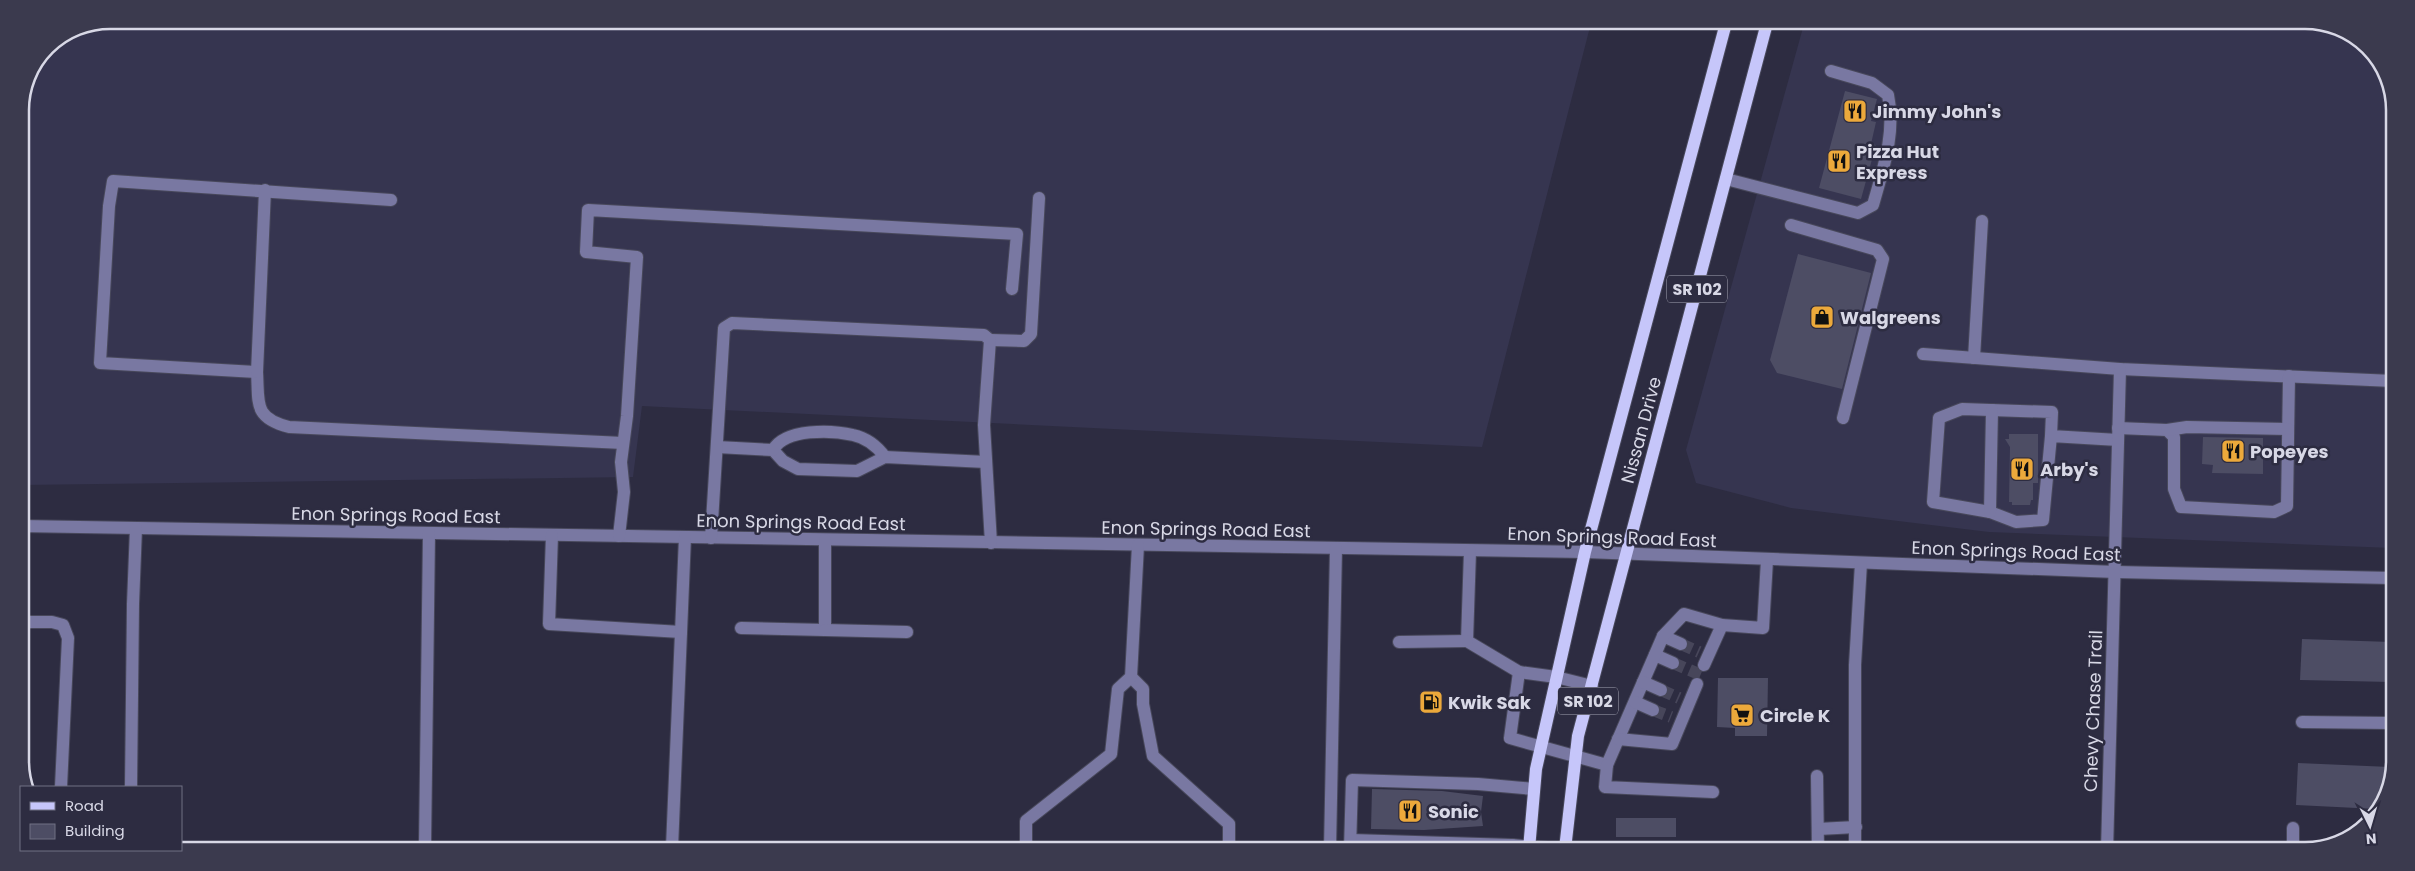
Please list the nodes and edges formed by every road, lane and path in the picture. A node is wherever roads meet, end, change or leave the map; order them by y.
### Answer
1 (1724, 29) edge
2 (1766, 29) edge
3 (1832, 71) dead end
4 (1726, 179) junction
5 (265, 190) junction
6 (1039, 198) dead end
7 (391, 200) dead end
8 (1982, 221) dead end
9 (1791, 225) dead end
10 (1012, 290) dead end
11 (990, 340) junction
12 (1923, 354) dead end
13 (1974, 358) junction
14 (2120, 369) junction
15 (258, 372) junction
16 (2289, 376) junction
17 (2386, 380) edge
18 (1992, 410) junction
19 (1843, 418) dead end
20 (2288, 429) junction
21 (2167, 430) junction
22 (2118, 434) junction
23 (2052, 436) junction
24 (623, 443) junction
25 (717, 447) junction
26 (773, 450) junction
27 (885, 457) junction
28 (986, 462) junction
29 (1990, 512) junction
30 (29, 526) edge
31 (136, 528) junction
32 (429, 533) junction
33 (552, 535) junction
34 (619, 536) junction
35 (685, 538) junction
36 (711, 538) junction
37 (825, 540) junction
38 (991, 543) junction
39 (1138, 545) junction
40 (1336, 548) junction
41 (1470, 550) junction
42 (1585, 552) junction
43 (1626, 555) junction
44 (1768, 560) junction
45 (1861, 563) junction
46 (2116, 572) junction
47 (2386, 578) edge
48 (29, 622) edge
49 (1722, 625) junction
50 (741, 628) dead end
51 (825, 630) junction
52 (681, 632) junction
53 (907, 632) dead end
54 (1663, 636) junction
55 (1467, 641) junction
56 (1399, 642) dead end
57 (1681, 644) tunnel mouth
58 (1655, 654) junction
59 (1704, 658) dead end
60 (1673, 663) tunnel mouth
61 (1519, 672) junction
62 (1131, 677) junction
63 (1556, 677) junction
64 (1643, 682) junction
65 (1697, 684) dead end
66 (1592, 686) junction
67 (1661, 690) tunnel mouth
68 (1635, 702) junction
69 (1653, 710) tunnel mouth
70 (2302, 722) dead end
71 (2386, 723) edge
72 (1618, 740) junction
73 (1541, 745) junction
74 (1576, 754) junction
75 (1607, 765) junction
76 (1817, 776) dead end
77 (1332, 777) junction
78 (1352, 780) junction
79 (60, 786) edge
80 (131, 786) edge
81 (1534, 789) junction
82 (1713, 792) dead end
83 (1856, 827) junction
84 (2293, 828) dead end
85 (1818, 829) junction
86 (425, 842) edge
87 (672, 842) edge
88 (1026, 842) edge
89 (1229, 842) edge
90 (1330, 842) edge
91 (1350, 842) edge
92 (1530, 842) edge
93 (1566, 842) edge
94 (1818, 842) edge
95 (1855, 842) edge
96 (2107, 842) edge
97 (2293, 842) edge

1 - 42 main road, Nissan Drive / SR 102
2 - 4 main road, Nissan Drive / SR 102
3 - 4 street
4 - 43 main road, Nissan Drive / SR 102
5 - 7 street
5 - 15 street
5 - 15 street
6 - 11 street
8 - 13 street
9 - 19 street
10 - 24 street
11 - 25 street
11 - 28 street
12 - 13 street
13 - 14 street
14 - 16 street
14 - 22 street, Chevy Chase Trail
15 - 24 street
16 - 17 street
16 - 20 street
18 - 23 street
18 - 29 street
18 - 29 street
20 - 21 street
20 - 21 street
21 - 22 street
22 - 23 street
22 - 46 street, Chevy Chase Trail
23 - 29 street
24 - 34 street
25 - 26 street
25 - 36 street
26 - 27 street
26 - 27 street
27 - 28 street
28 - 38 street
30 - 31 street, Enon Springs Road East
31 - 32 street, Enon Springs Road East
31 - 80 street
32 - 33 street, Enon Springs Road East
32 - 86 street
33 - 34 street, Enon Springs Road East
33 - 52 street
34 - 35 street, Enon Springs Road East
35 - 36 street, Enon Springs Road East
35 - 52 street
36 - 37 street, Enon Springs Road East
37 - 38 street, Enon Springs Road East
37 - 51 street
38 - 39 street, Enon Springs Road East
39 - 40 street, Enon Springs Road East
39 - 62 street
40 - 41 street, Enon Springs Road East
40 - 77 street
41 - 42 street, Enon Springs Road East
41 - 55 street
42 - 43 street, Enon Springs Road East
42 - 63 main road, Nissan Drive / SR 102
43 - 44 street, Enon Springs Road East
43 - 66 main road, Nissan Drive / SR 102
44 - 45 street, Enon Springs Road East
44 - 49 street
45 - 46 street, Enon Springs Road East
45 - 83 street
46 - 47 street, Enon Springs Road East
46 - 96 street, Chevy Chase Trail
48 - 79 street
49 - 54 street
49 - 59 street
50 - 51 street
51 - 53 street
52 - 87 street
54 - 57 street
54 - 58 street
55 - 56 street
55 - 61 street
58 - 60 street
58 - 64 street
61 - 63 street
61 - 73 street
62 - 88 street
62 - 89 street
63 - 66 street
63 - 73 main road, Nissan Drive / SR 102
64 - 67 street
64 - 68 street
65 - 72 street
66 - 74 main road, Nissan Drive / SR 102
68 - 69 street
68 - 72 street
70 - 71 street
72 - 75 street
73 - 74 street
73 - 81 main road, Nissan Drive / SR 102
74 - 75 street
74 - 93 main road, Nissan Drive / SR 102
75 - 82 street
76 - 85 street
77 - 78 street
77 - 90 street
78 - 81 street
78 - 91 street
81 - 92 main road, Nissan Drive / SR 102
83 - 85 street
83 - 95 street
84 - 97 street
85 - 94 street

